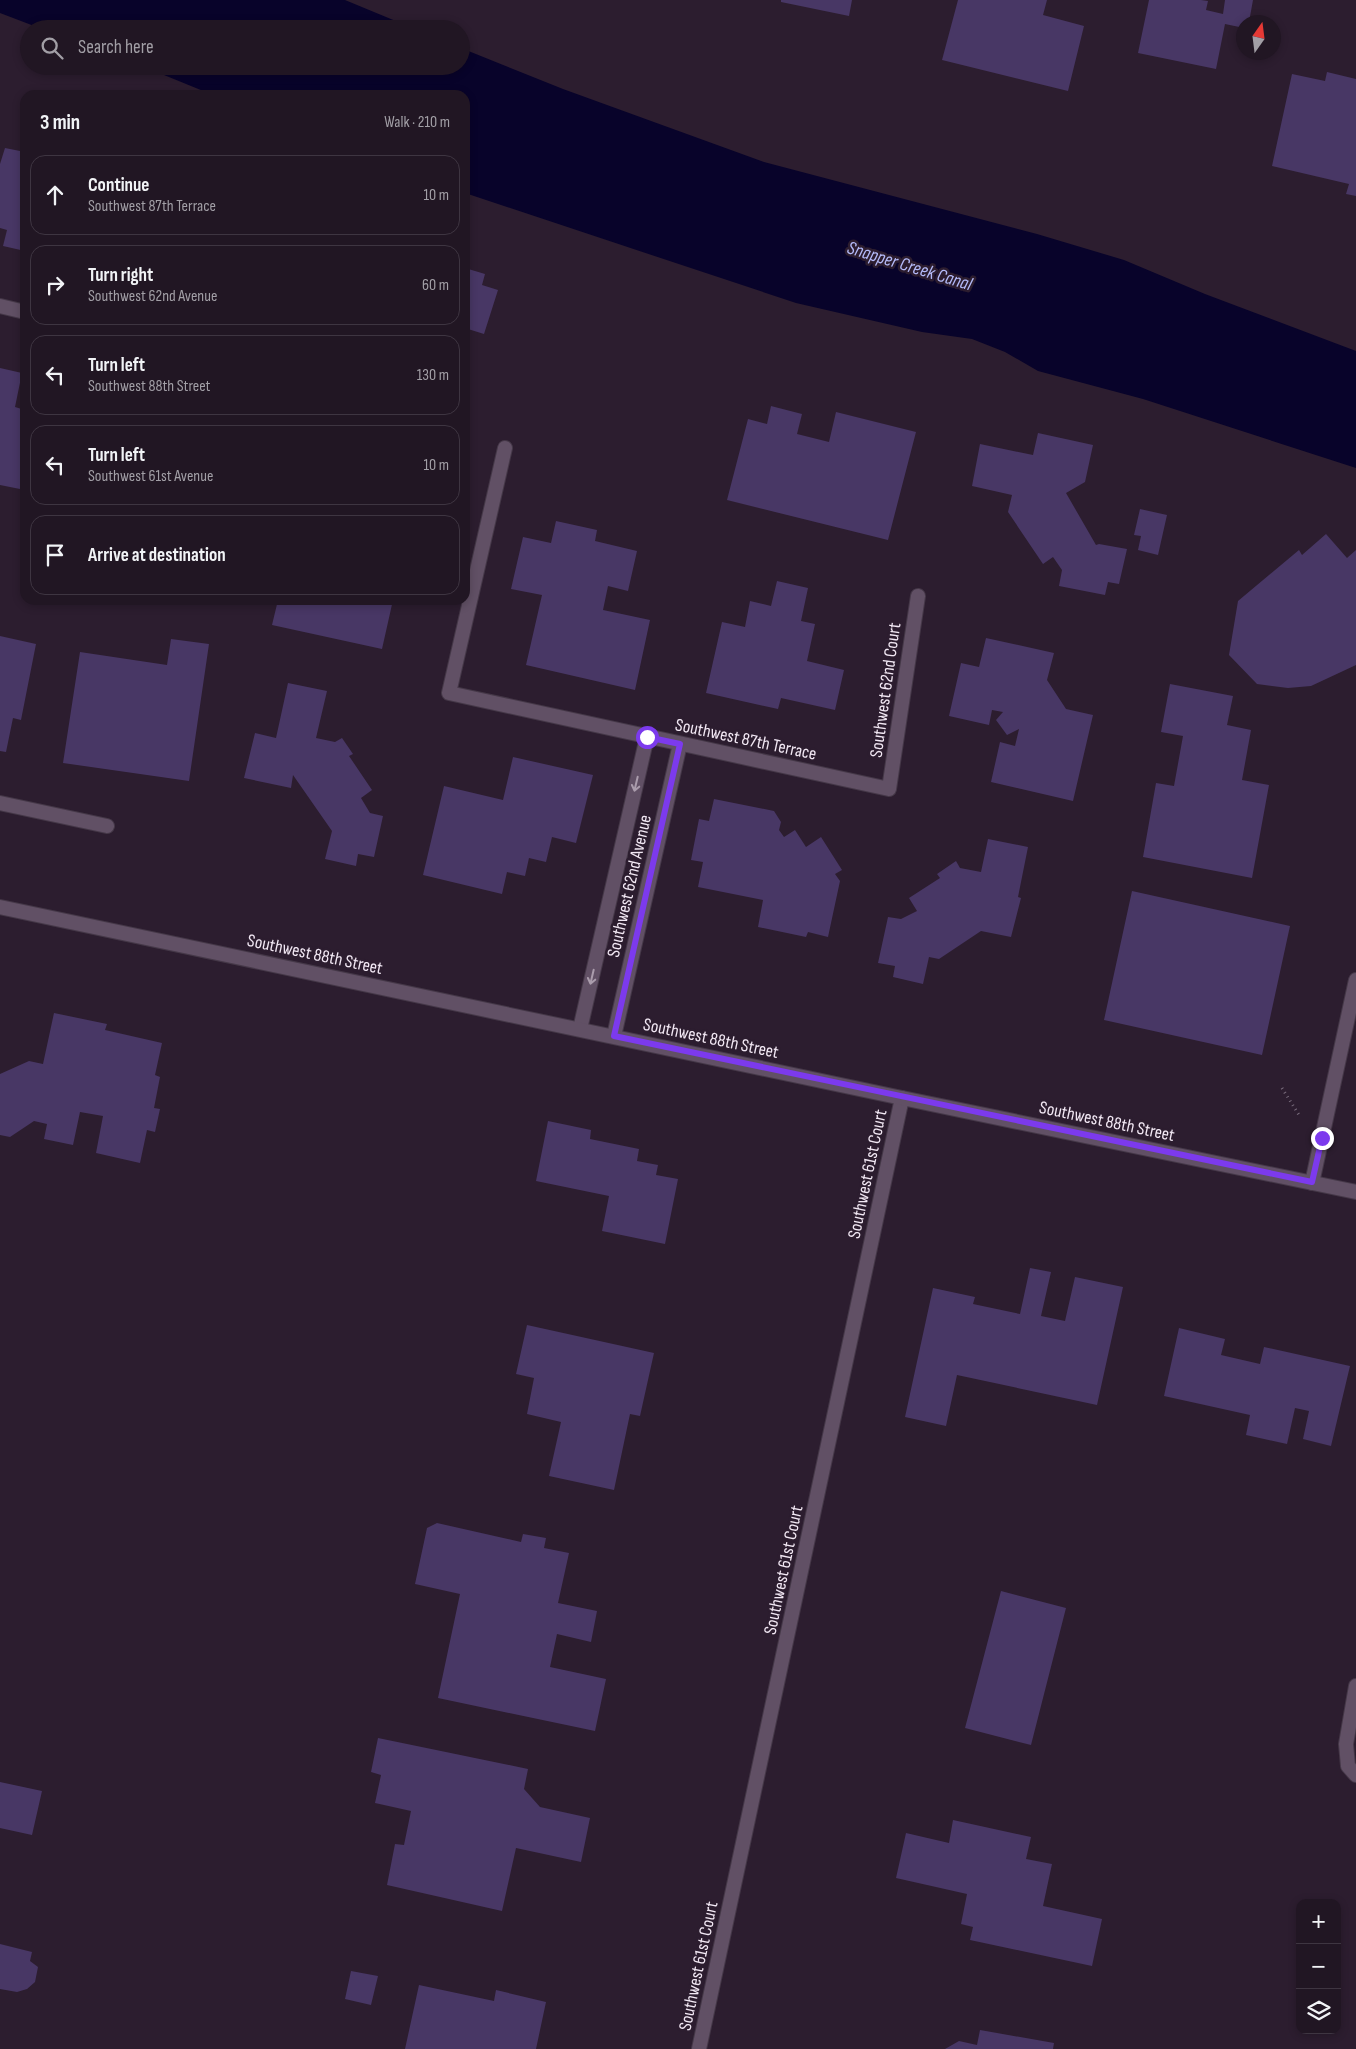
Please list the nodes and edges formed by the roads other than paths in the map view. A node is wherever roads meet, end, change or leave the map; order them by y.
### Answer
1 (0, 306) edge
2 (20, 311) edge
3 (505, 448) dead end
4 (918, 596) dead end
5 (470, 601) edge
6 (469, 605) edge
7 (647, 737) junction
8 (680, 744) junction
9 (889, 789) joint
10 (0, 803) edge
11 (107, 826) dead end
12 (0, 907) edge
13 (1356, 980) edge
14 (580, 1028) junction
15 (614, 1036) junction
16 (902, 1098) junction
17 (1312, 1182) junction
18 (1356, 1192) edge
19 (1356, 1686) edge
20 (1356, 1775) edge
21 (700, 2049) edge

1 - 2 street
3 - 5 street, Southwest 87th Terrace
4 - 9 street, Southwest 62nd Court
6 - 7 street, Southwest 87th Terrace
7 - 8 street, Southwest 87th Terrace
7 -> 14 street, Southwest 62nd Avenue
8 - 9 street, Southwest 87th Terrace
8 - 15 street, Southwest 62nd Avenue
10 - 11 street
12 - 14 street, Southwest 88th Street
13 - 17 street
14 - 15 street, Southwest 88th Street
15 - 16 street, Southwest 88th Street
16 - 17 street, Southwest 88th Street
16 - 21 street, Southwest 61st Court
17 - 18 street, Southwest 88th Street
19 - 20 street

